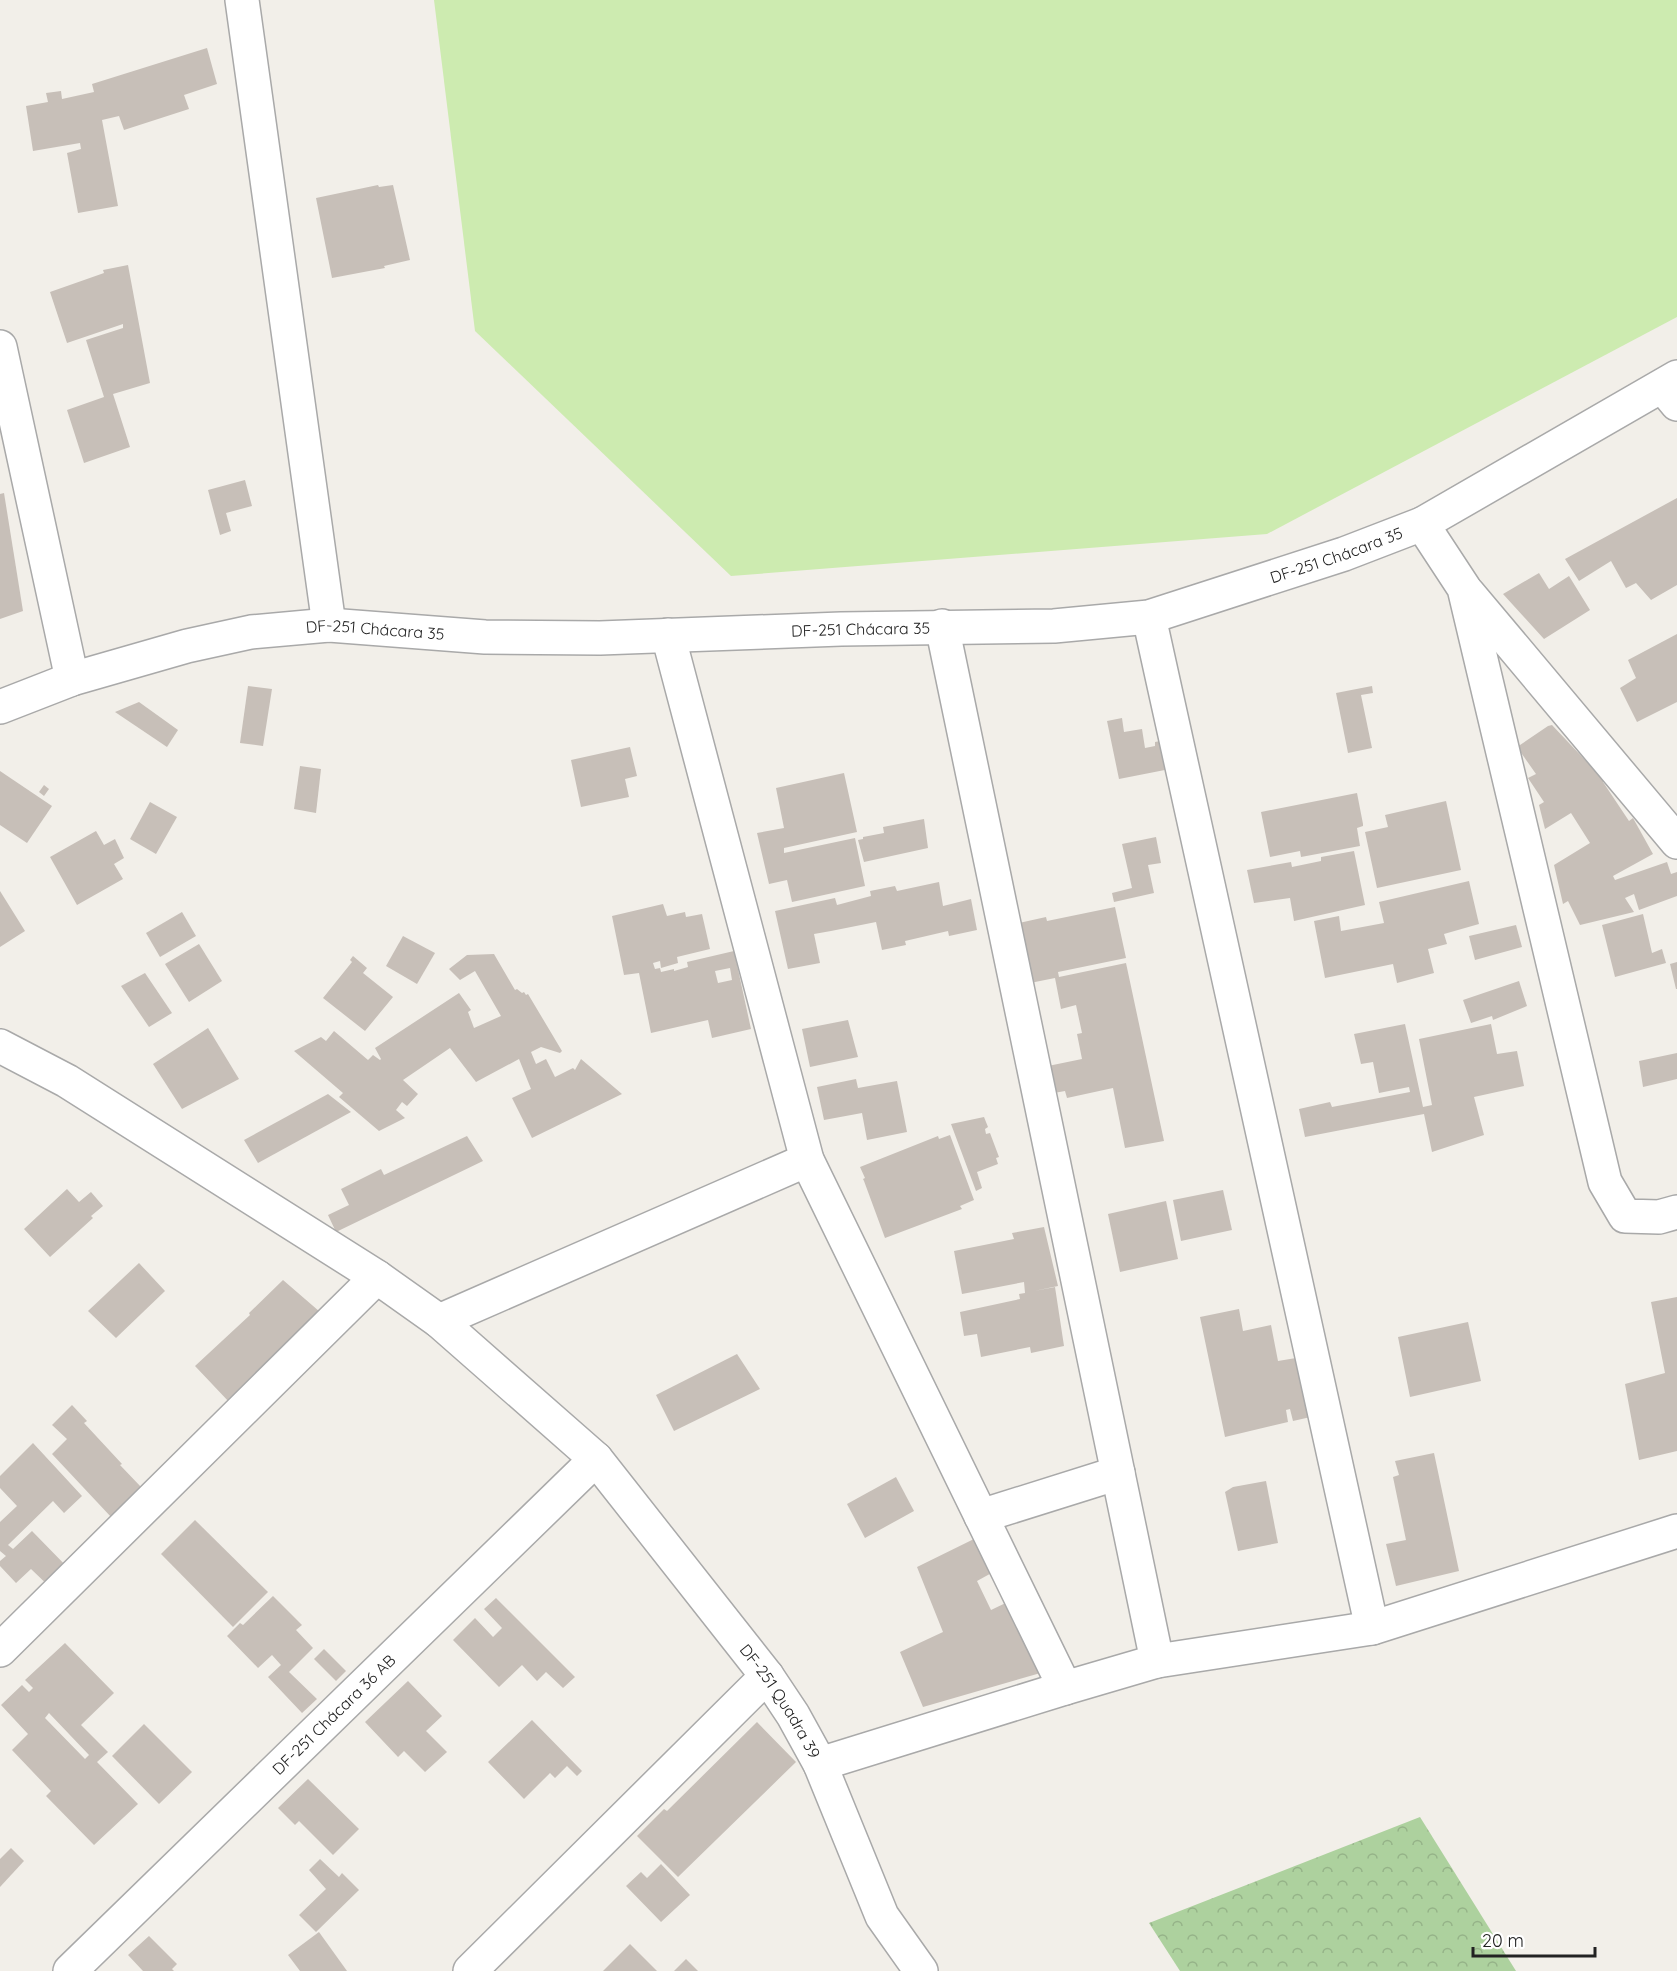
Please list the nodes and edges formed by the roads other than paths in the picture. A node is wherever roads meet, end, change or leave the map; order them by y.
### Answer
1 (242, 0) edge
2 (0, 347) edge
3 (1672, 389) edge
4 (1422, 524) junction
5 (1464, 588) junction
6 (1149, 617) junction
7 (329, 625) junction
8 (942, 626) junction
9 (668, 635) junction
10 (72, 679) junction
11 (0, 707) edge
12 (1677, 842) edge
13 (0, 1046) edge
14 (807, 1160) junction
15 (1677, 1212) edge
16 (377, 1277) junction
17 (439, 1321) junction
18 (596, 1459) junction
19 (1118, 1473) junction
20 (981, 1516) junction
21 (1677, 1531) edge
22 (1372, 1628) junction
23 (0, 1650) edge
24 (1157, 1661) junction
25 (767, 1676) junction
26 (1065, 1688) junction
27 (820, 1764) junction
28 (70, 1971) edge
29 (470, 1971) edge
30 (921, 1971) edge

1 - 7 street
2 - 10 street
3 - 4 street, DF-251 Chácara 35
4 - 5 street
4 - 6 street, DF-251 Chácara 35
5 - 12 street
5 - 15 street
6 - 8 street, DF-251 Chácara 35
6 - 22 street
7 - 9 street, DF-251 Chácara 35
7 - 10 street, DF-251 Chácara 35
8 - 9 street, DF-251 Chácara 35
8 - 19 street
9 - 14 street
10 - 11 street, DF-251 Chácara 35
13 - 16 street, DF-251 Quadra 39
14 - 17 street
14 - 20 street
16 - 17 street, DF-251 Quadra 39
16 - 23 street
17 - 18 street, DF-251 Quadra 39
18 - 25 street, DF-251 Quadra 39
18 - 28 street, DF-251 Chácara 36 AB
19 - 20 street
19 - 24 street
20 - 26 street
21 - 22 street
22 - 24 street
24 - 26 street
25 - 27 street, DF-251 Quadra 39
25 - 29 street
26 - 27 street
27 - 30 street, DF-251 Quadra 39

